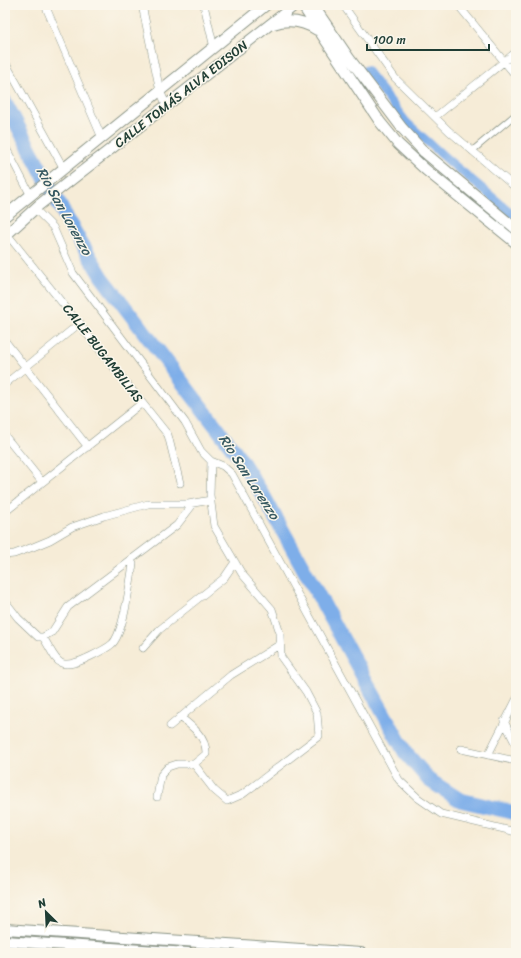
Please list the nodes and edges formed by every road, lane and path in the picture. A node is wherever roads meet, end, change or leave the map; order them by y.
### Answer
1 (45, 5) edge
2 (142, 5) edge
3 (204, 5) edge
4 (266, 5) edge
5 (295, 5) edge
6 (302, 5) edge
7 (314, 5) edge
8 (343, 5) edge
9 (462, 6) edge
10 (267, 26) junction
11 (320, 33) junction
12 (214, 48) junction
13 (516, 52) edge
14 (504, 61) junction
15 (5, 62) edge
16 (516, 76) edge
17 (160, 91) junction
18 (166, 104) junction
19 (516, 114) edge
20 (435, 117) junction
21 (102, 138) junction
22 (5, 146) edge
23 (472, 151) junction
24 (61, 172) junction
25 (515, 186) edge
26 (32, 194) junction
27 (37, 207) junction
28 (5, 216) edge
29 (516, 229) edge
30 (6, 235) edge
31 (516, 243) edge
32 (80, 323) junction
33 (5, 341) edge
34 (26, 367) junction
35 (5, 384) edge
36 (142, 403) junction
37 (5, 436) edge
38 (88, 447) junction
39 (211, 461) junction
40 (42, 482) junction
41 (180, 483) dead end
42 (211, 500) junction
43 (194, 503) junction
44 (5, 512) edge
45 (5, 555) edge
46 (131, 561) junction
47 (235, 562) junction
48 (5, 601) edge
49 (43, 637) junction
50 (279, 645) junction
51 (143, 648) dead end
52 (516, 700) edge
53 (180, 717) junction
54 (504, 721) junction
55 (170, 726) dead end
56 (516, 745) edge
57 (461, 749) dead end
58 (488, 755) junction
59 (516, 761) edge
60 (194, 764) junction
61 (157, 797) dead end
62 (516, 832) edge
63 (5, 929) edge
64 (5, 941) edge
65 (177, 950) edge
66 (361, 953) edge

1 - 21 street
2 - 17 street
3 - 12 street
4 - 12 main road, CALLE TOMÁS ALVA EDISON
5 - 10 main road, CALLE TOMÁS ALVA EDISON
6 - 11 main road
7 - 29 main road
8 - 20 street
9 - 14 street
10 - 11 main road
10 - 18 main road, CALLE TOMÁS ALVA EDISON
11 - 31 main road
12 - 17 main road, CALLE TOMÁS ALVA EDISON
13 - 14 street
14 - 16 street
14 - 20 street
15 - 24 street
17 - 18 street
17 - 21 main road, CALLE TOMÁS ALVA EDISON
18 - 27 main road, CALLE TOMÁS ALVA EDISON
19 - 23 street
20 - 23 street
21 - 24 main road, CALLE TOMÁS ALVA EDISON
22 - 26 street
23 - 25 street
24 - 26 main road, CALLE TOMÁS ALVA EDISON
26 - 28 main road, CALLE TOMÁS ALVA EDISON
27 - 30 main road, CALLE TOMÁS ALVA EDISON
27 - 39 street
30 - 32 street, CALLE BUGAMBILIAS
32 - 34 street
32 - 36 street, CALLE BUGAMBILIAS
33 - 34 street
34 - 35 street
34 - 38 street
36 - 38 street
36 - 41 street, CALLE BUGAMBILIAS
37 - 40 street
38 - 40 street
39 - 42 street
39 - 62 street
40 - 44 street
42 - 43 street
42 - 47 street
43 - 45 street
43 - 46 street
46 - 49 street
46 - 49 street
47 - 50 street
47 - 51 street
48 - 49 street
50 - 53 street
50 - 60 street
52 - 54 street
53 - 55 street
53 - 60 street
54 - 56 street
54 - 58 street
57 - 58 street
58 - 59 street
60 - 61 street
63 - 65 main road
64 - 65 main road
65 - 66 main road

